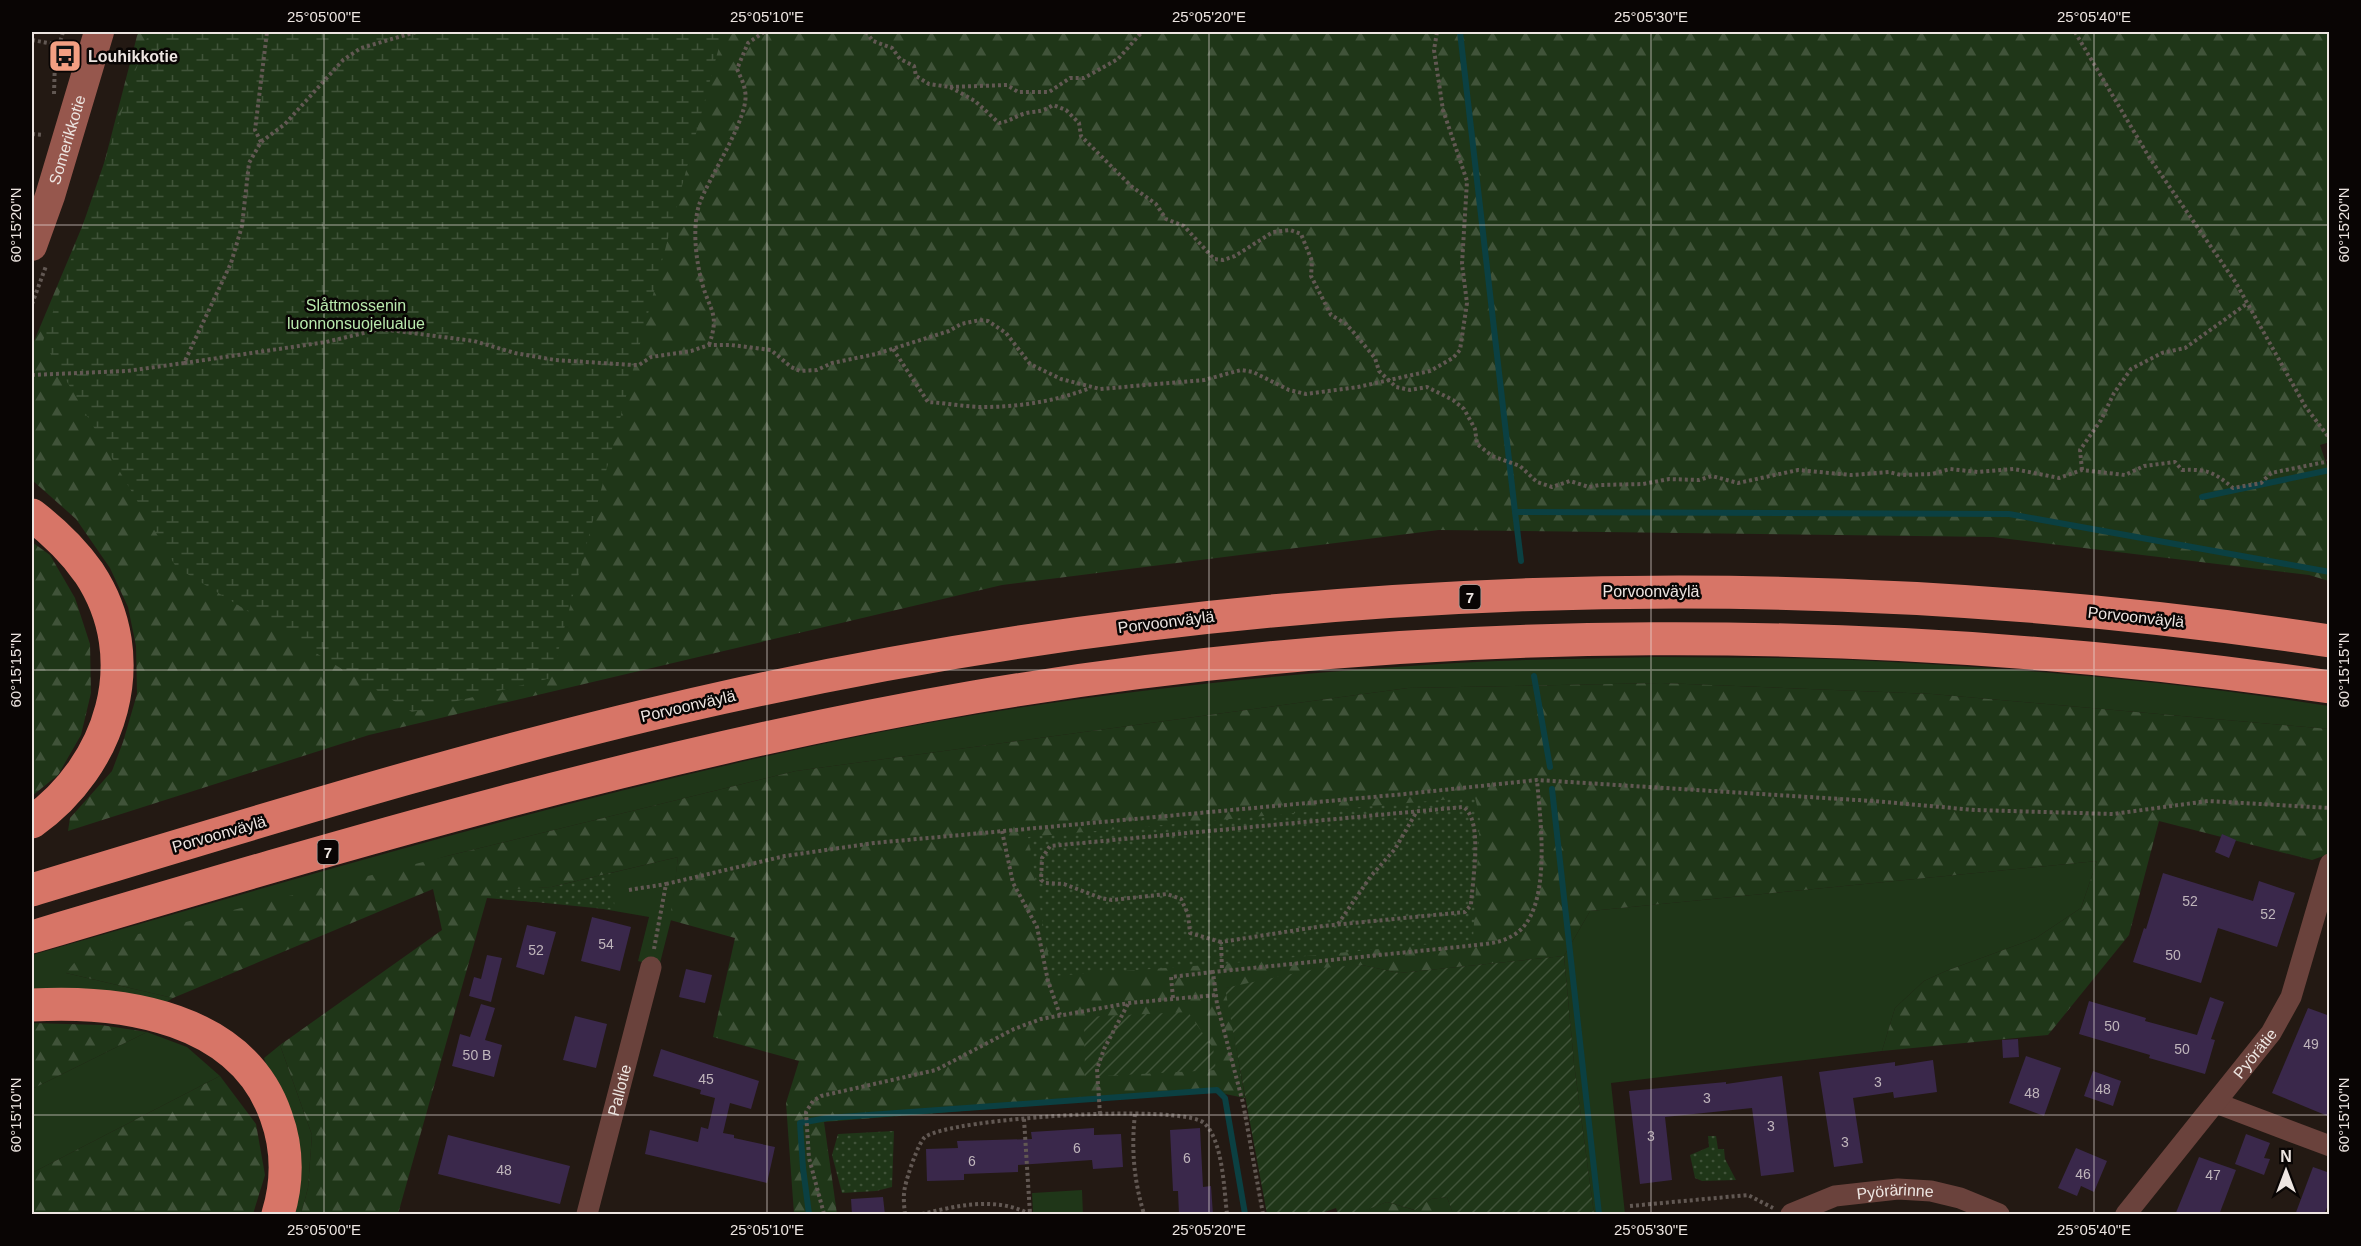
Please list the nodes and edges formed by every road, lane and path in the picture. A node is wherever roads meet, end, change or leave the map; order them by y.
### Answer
1 (63, 32) edge
2 (99, 32) edge
3 (267, 32) edge
4 (416, 32) edge
5 (764, 32) edge
6 (866, 32) edge
7 (1142, 32) edge
8 (1437, 32) edge
9 (2075, 32) edge
10 (32, 40) edge
11 (59, 45) junction
12 (950, 87) junction
13 (54, 97) dead end
14 (32, 134) edge
15 (45, 135) dead end
16 (261, 142) junction
17 (32, 246) edge
18 (2248, 303) junction
19 (709, 345) junction
20 (893, 349) junction
21 (184, 363) junction
22 (32, 375) edge
23 (1388, 379) junction
24 (1091, 388) junction
25 (2330, 439) edge
26 (2330, 461) edge
27 (2082, 470) junction
28 (32, 515) edge
29 (2330, 641) edge
30 (2330, 687) edge
31 (1537, 780) junction
32 (2330, 808) edge
33 (1417, 812) junction
34 (32, 822) edge
35 (1002, 831) junction
36 (2330, 864) edge
37 (666, 884) junction
38 (32, 890) edge
39 (629, 890) dead end
40 (1338, 925) junction
41 (32, 937) edge
42 (1221, 942) junction
43 (651, 967) joint
44 (1222, 971) junction
45 (1213, 972) junction
46 (1216, 995) junction
47 (1173, 998) junction
48 (1129, 1003) junction
49 (32, 1005) edge
50 (1060, 1015) junction
51 (2216, 1103) junction
52 (1100, 1114) junction
53 (1135, 1114) junction
54 (1024, 1119) junction
55 (2330, 1146) edge
56 (1630, 1206) dead end
57 (1783, 1212) edge
58 (278, 1215) edge
59 (587, 1215) edge
60 (824, 1215) edge
61 (904, 1215) edge
62 (921, 1215) edge
63 (1029, 1215) edge
64 (1144, 1215) edge
65 (1227, 1215) edge
66 (1263, 1215) edge
67 (1999, 1215) edge
68 (2126, 1215) edge

1 - 11 path
2 - 17 main road, Somerikkotie
3 - 16 path
4 - 16 path
5 - 19 path
6 - 12 path
7 - 12 path
8 - 23 path
9 - 18 path
10 - 11 path
11 - 13 path
12 - 23 path
14 - 15 path
16 - 21 path
18 - 25 path
18 - 27 path
19 - 20 path
19 - 21 path
20 - 24 path
20 - 24 path
21 - 22 path
23 - 24 path
23 - 27 path
26 - 27 path
28 - 34 highway
29 - 38 highway, Porvoonväylä / 7
30 - 41 highway, 7
31 - 32 path
31 - 35 path
31 - 44 path
33 - 40 path
33 - 40 path
33 - 42 path
35 - 37 path
35 - 50 path
36 - 51 street, Pyörätie
37 - 39 path
37 - 43 path
40 - 42 path
42 - 44 path
43 - 59 street, Pallotie
44 - 45 path
45 - 46 path
45 - 47 path
46 - 47 path
46 - 66 path
47 - 48 path
48 - 50 path
48 - 52 path
49 - 58 highway
50 - 60 path
51 - 55 street
51 - 68 street, Pyörätie
52 - 53 path
52 - 54 path
53 - 64 path
53 - 65 path
54 - 61 path
54 - 63 path
56 - 57 path
57 - 67 street, Pyörärinne
62 - 63 path

